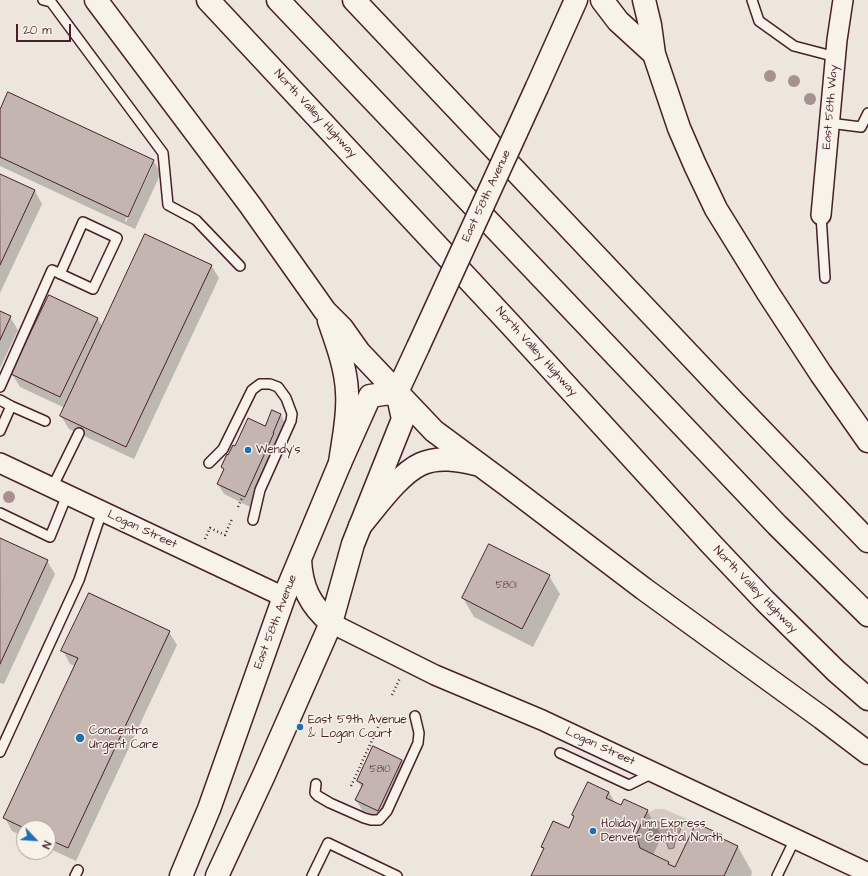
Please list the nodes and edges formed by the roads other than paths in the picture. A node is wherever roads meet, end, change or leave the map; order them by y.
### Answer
1 (43, 0) edge
2 (96, 0) edge
3 (208, 0) edge
4 (278, 0) edge
5 (354, 0) edge
6 (576, 0) edge
7 (602, 0) edge
8 (644, 0) edge
9 (752, 0) edge
10 (843, 0) edge
11 (654, 54) junction
12 (836, 56) junction
13 (868, 113) edge
14 (829, 122) junction
15 (821, 215) joint
16 (240, 266) dead end
17 (60, 274) junction
18 (825, 278) dead end
19 (326, 311) junction
20 (0, 387) edge
21 (397, 392) junction
22 (0, 400) edge
23 (11, 406) junction
24 (44, 421) dead end
25 (0, 431) edge
26 (79, 433) dead end
27 (868, 441) edge
28 (340, 462) junction
29 (0, 463) edge
30 (210, 463) dead end
31 (480, 464) junction
32 (60, 491) junction
33 (102, 511) junction
34 (0, 513) edge
35 (253, 520) dead end
36 (360, 526) junction
37 (868, 541) edge
38 (300, 559) junction
39 (284, 597) junction
40 (868, 615) edge
41 (331, 623) junction
42 (868, 699) edge
43 (415, 716) dead end
44 (0, 752) edge
45 (560, 753) dead end
46 (868, 753) edge
47 (654, 773) junction
48 (316, 784) dead end
49 (795, 839) junction
50 (868, 873) edge
51 (181, 876) edge
52 (217, 876) edge
53 (312, 876) edge
54 (397, 876) edge
55 (777, 876) edge

1 - 16 lane
2 - 19 main road
3 - 42 main road, North Valley Highway
4 - 40 main road
5 - 37 main road
6 - 21 main road, East 58th Avenue, bridge
7 - 11 main road
8 - 11 main road
9 - 12 lane
10 - 12 street, East 58th Way
11 - 27 main road
12 - 14 street, East 58th Way
13 - 14 lane
14 - 15 street, East 58th Way
15 - 18 lane
17 - 17 lane
17 - 20 lane
19 - 21 main road
19 - 28 main road
21 - 28 main road, East 58th Avenue
21 - 31 main road
21 - 36 main road
22 - 23 lane
23 - 24 lane
23 - 25 lane
26 - 32 lane
28 - 38 main road, East 58th Avenue
29 - 32 street, Logan Street
30 - 35 lane
31 - 36 main road
31 - 46 main road
32 - 33 street, Logan Street
32 - 34 lane
33 - 39 street, Logan Street
33 - 44 lane
36 - 41 main road
38 - 39 main road, East 58th Avenue
38 - 41 main road
39 - 51 main road, East 58th Avenue
41 - 47 street, Logan Street
41 - 52 main road
43 - 48 lane
45 - 47 lane
47 - 49 street, Logan Street
49 - 50 street, Logan Street
49 - 55 lane
53 - 54 lane

